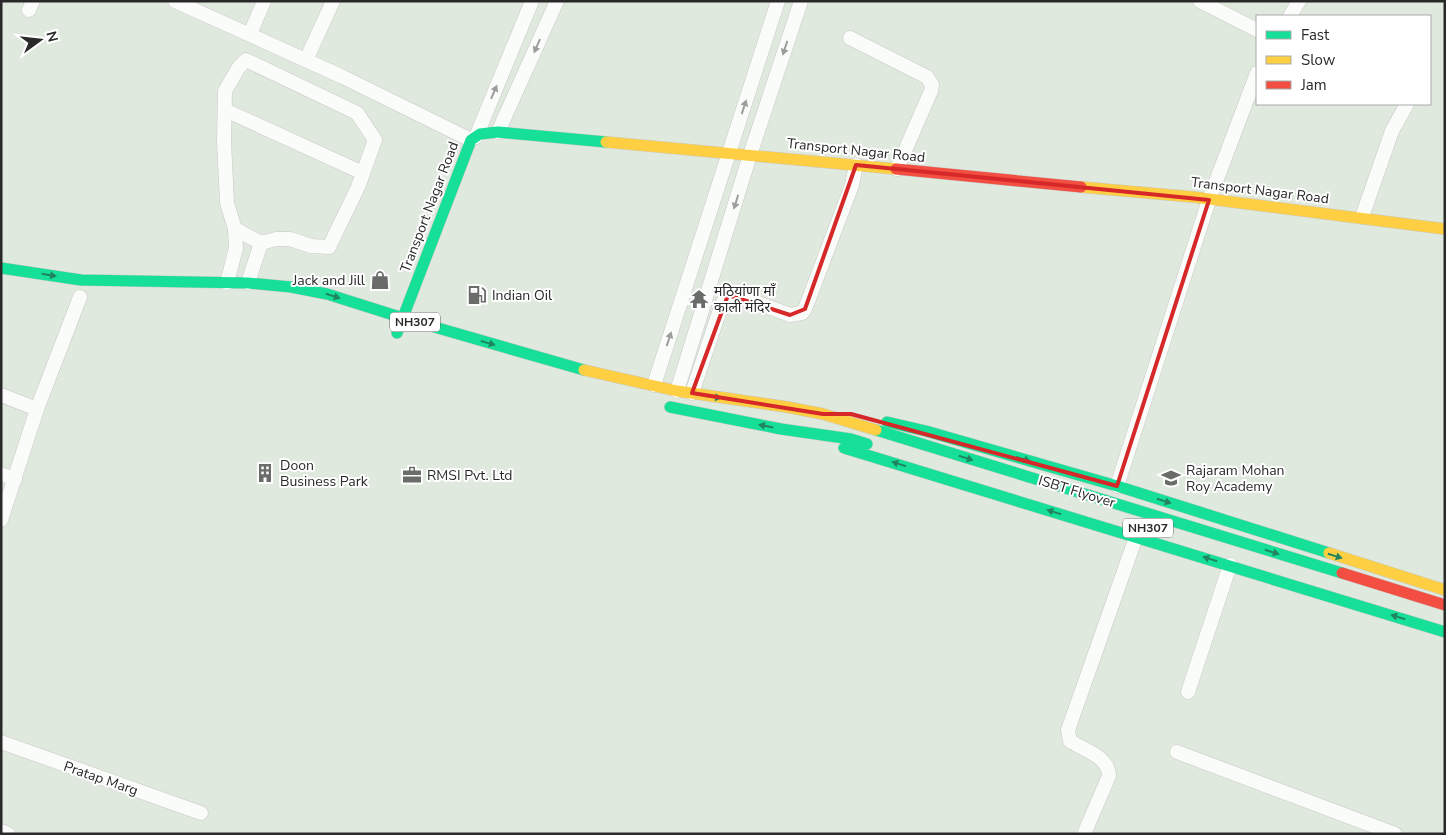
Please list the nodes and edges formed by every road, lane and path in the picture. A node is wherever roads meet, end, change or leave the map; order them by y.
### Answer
1 (175, 1) edge
2 (264, 1) edge
3 (333, 1) edge
4 (532, 1) edge
5 (557, 1) edge
6 (778, 1) edge
7 (800, 1) edge
8 (1200, 1) edge
9 (1299, 1) edge
10 (1291, 15) edge
11 (1256, 29) edge
12 (250, 34) junction
13 (850, 38) dead end
14 (306, 60) junction
15 (1256, 76) edge
16 (1406, 105) edge
17 (225, 110) junction
18 (498, 132) junction
19 (473, 138) junction
20 (729, 153) junction
21 (750, 155) junction
22 (856, 165) junction
23 (897, 169) junction
24 (363, 173) junction
25 (1209, 200) junction
26 (1362, 217) junction
27 (1445, 228) edge
28 (235, 230) junction
29 (261, 243) junction
30 (1, 268) edge
31 (227, 283) junction
32 (248, 284) junction
33 (710, 286) junction
34 (728, 295) junction
35 (80, 297) dead end
36 (403, 318) junction
37 (397, 333) dead end
38 (654, 386) junction
39 (677, 391) junction
40 (692, 393) junction
41 (1, 395) edge
42 (662, 406) dead end
43 (37, 409) junction
44 (823, 414) junction
45 (814, 434) junction
46 (1, 474) edge
47 (15, 478) junction
48 (998, 483) dead end
49 (1117, 486) junction
50 (1, 520) edge
51 (1136, 537) junction
52 (1231, 558) junction
53 (1445, 590) edge
54 (1445, 605) edge
55 (1445, 632) edge
56 (1188, 692) dead end
57 (1, 742) edge
58 (1177, 752) dead end
59 (201, 813) dead end
60 (1, 831) edge
61 (8, 834) edge
62 (1084, 834) edge
63 (1394, 834) edge

1 - 12 street
2 - 12 street
3 - 14 street
19 -> 4 street
5 -> 18 street
20 -> 6 street
7 -> 21 street
8 - 11 street
9 - 10 street
12 - 14 street
13 - 23 street
14 - 19 street
15 - 25 street
16 - 26 street
17 - 24 street
17 - 24 street
17 - 28 street
18 - 19 main road, Transport Nagar Road
18 - 20 main road, Transport Nagar Road
19 - 36 main road, Transport Nagar Road
20 - 21 main road, Transport Nagar Road
38 -> 20 street
21 - 22 main road, Transport Nagar Road
21 -> 33 street
22 - 23 main road, Transport Nagar Road
22 - 34 street
23 - 25 main road, Transport Nagar Road
24 - 29 street
25 - 26 main road, Transport Nagar Road
25 - 49 street
26 - 27 main road, Transport Nagar Road
28 - 29 street
28 - 31 street
29 - 32 street
30 -> 31 main road, NH307
31 - 32 main road, NH307
32 -> 36 main road, NH307
33 - 34 street
33 - 39 street
34 - 40 street
35 - 43 street
36 - 37 main road, Transport Nagar Road
36 -> 38 main road, NH307
38 - 39 main road, NH307
39 - 40 main road, NH307
40 -> 44 main road, NH307
41 - 43 street
45 -> 42 main road
43 - 47 street
44 -> 49 main road
44 -> 54 main road, ISBT Flyover / NH307
45 - 48 main road
51 -> 45 main road
46 - 47 street
47 - 50 street
49 -> 53 main road
52 -> 51 main road
51 - 62 street
55 -> 52 main road
52 - 56 street
57 - 59 street, Pratap Marg
58 - 63 street
60 - 61 street

